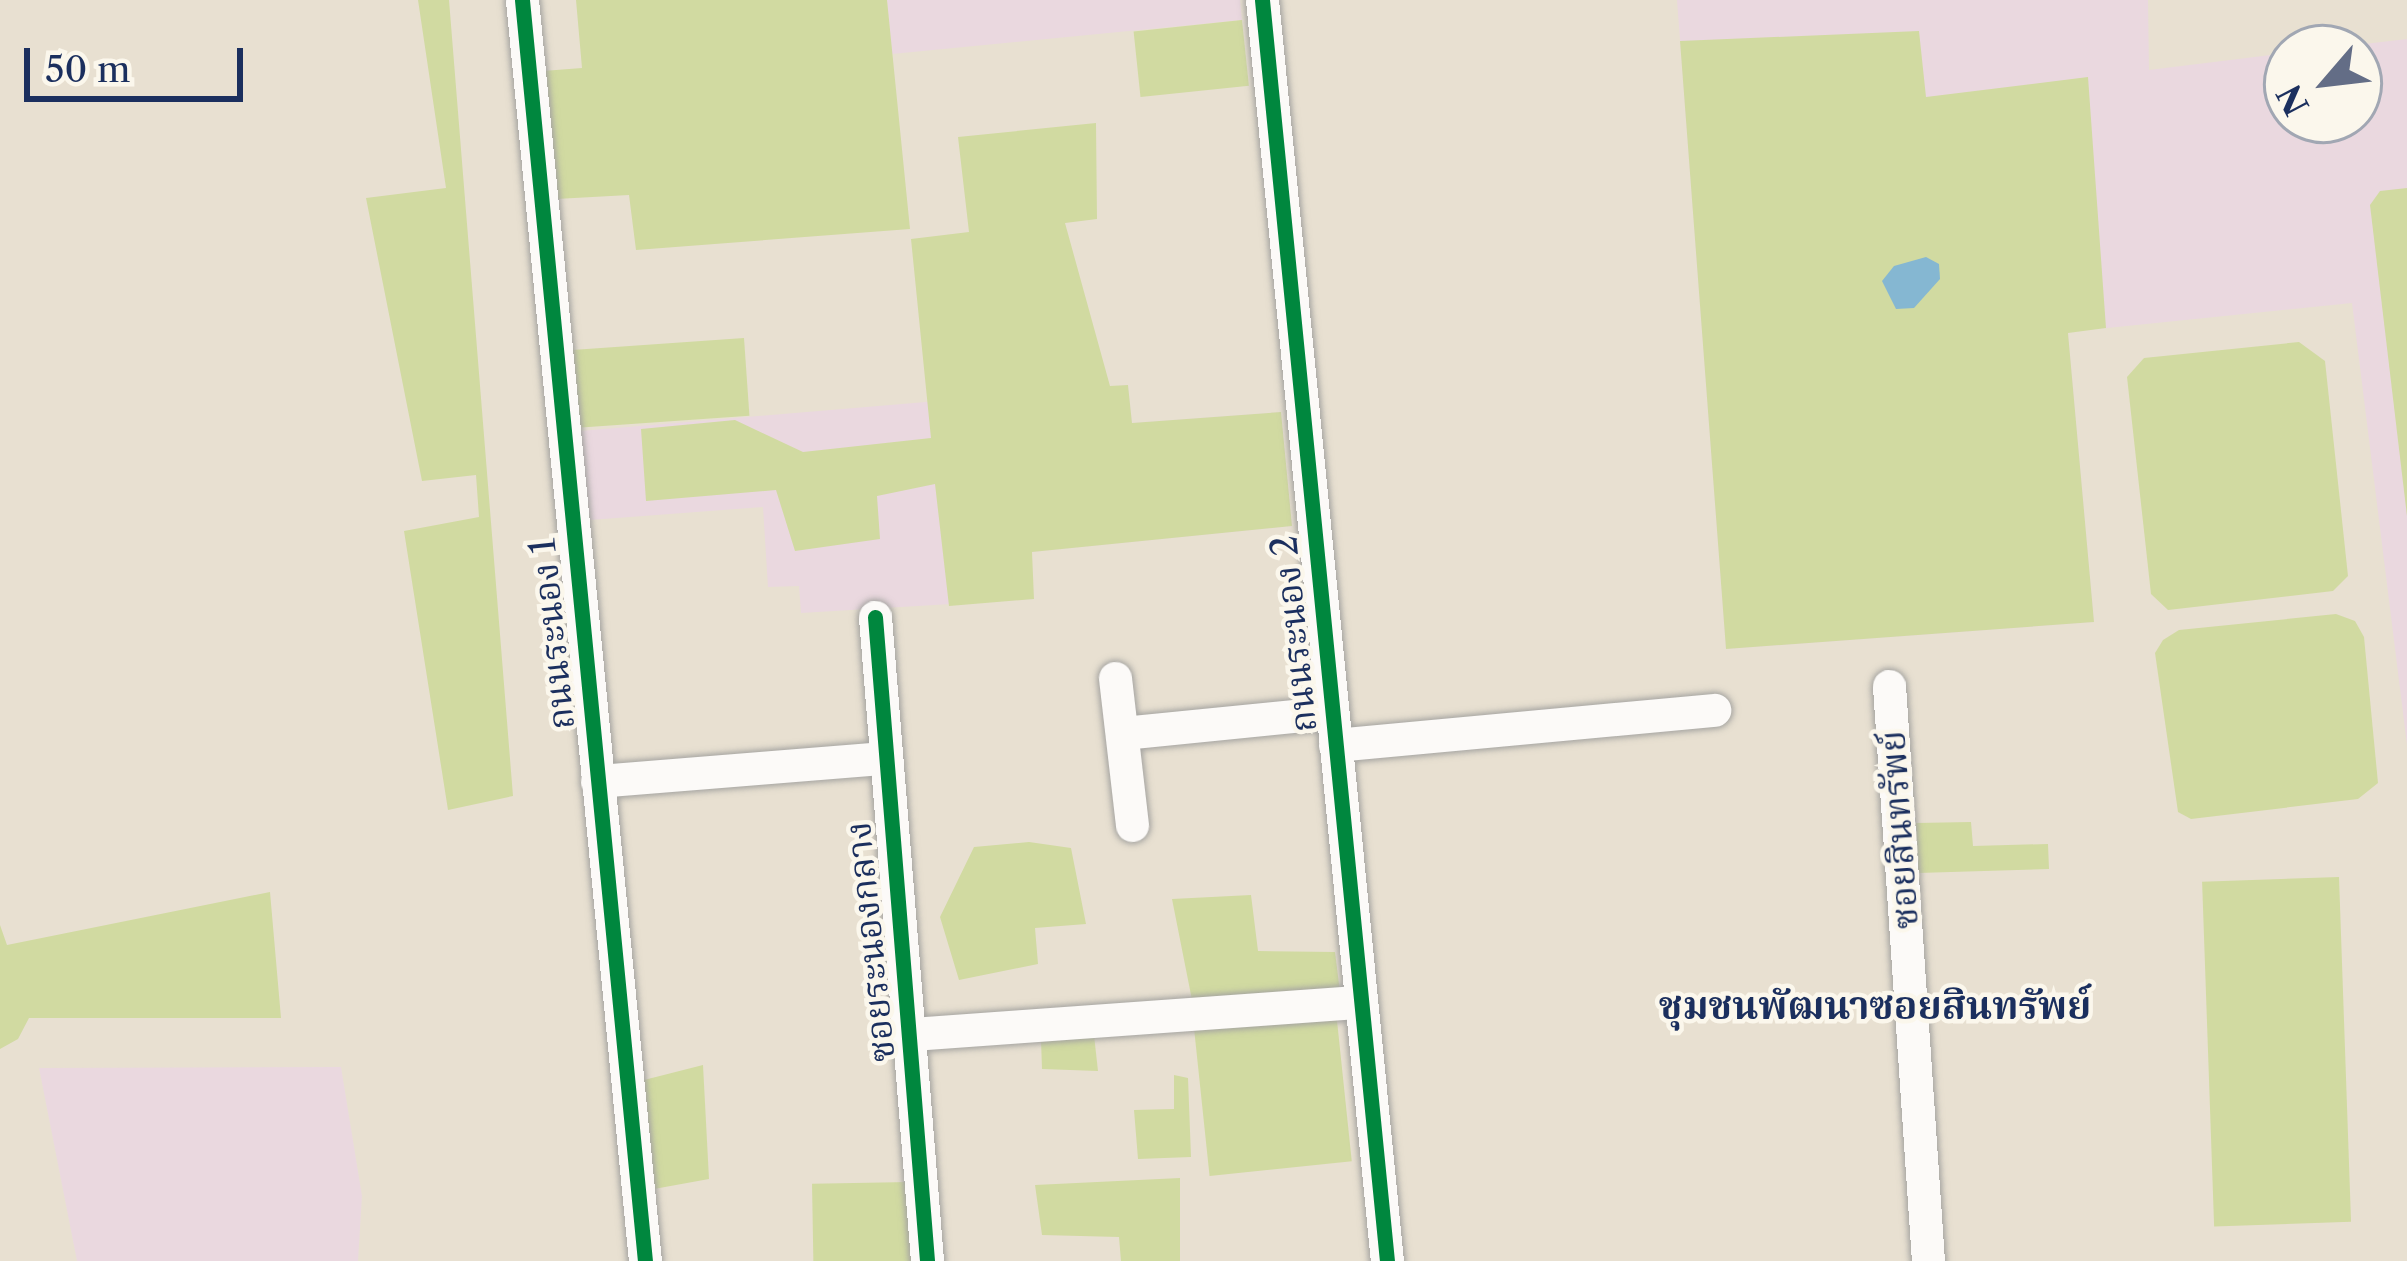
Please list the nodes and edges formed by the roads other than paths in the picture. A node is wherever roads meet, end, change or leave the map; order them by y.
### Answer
1 (522, 0) edge
2 (1262, 0) edge
3 (875, 617) dead end
4 (1115, 678) dead end
5 (1889, 686) dead end
6 (1714, 710) dead end
7 (1334, 729) junction
8 (1123, 733) junction
9 (883, 758) junction
10 (597, 781) junction
11 (1132, 825) dead end
12 (1361, 1002) junction
13 (910, 1034) junction
14 (645, 1261) edge
15 (927, 1261) edge
16 (1387, 1261) edge
17 (1928, 1261) edge

1 - 10 street, ถนนระนอง 1
2 - 7 street, ถนนระนอง 2
3 - 9 street, ซอยระนองกลาง
4 - 8 street
5 - 17 street, ซอยสินทรัพย์
6 - 7 street
7 - 8 street
7 - 12 street, ถนนระนอง 2
8 - 11 street
9 - 10 street
9 - 13 street, ซอยระนองกลาง
10 - 14 street, ถนนระนอง 1
12 - 13 street
12 - 16 street, ถนนระนอง 2
13 - 15 street, ซอยระนองกลาง

